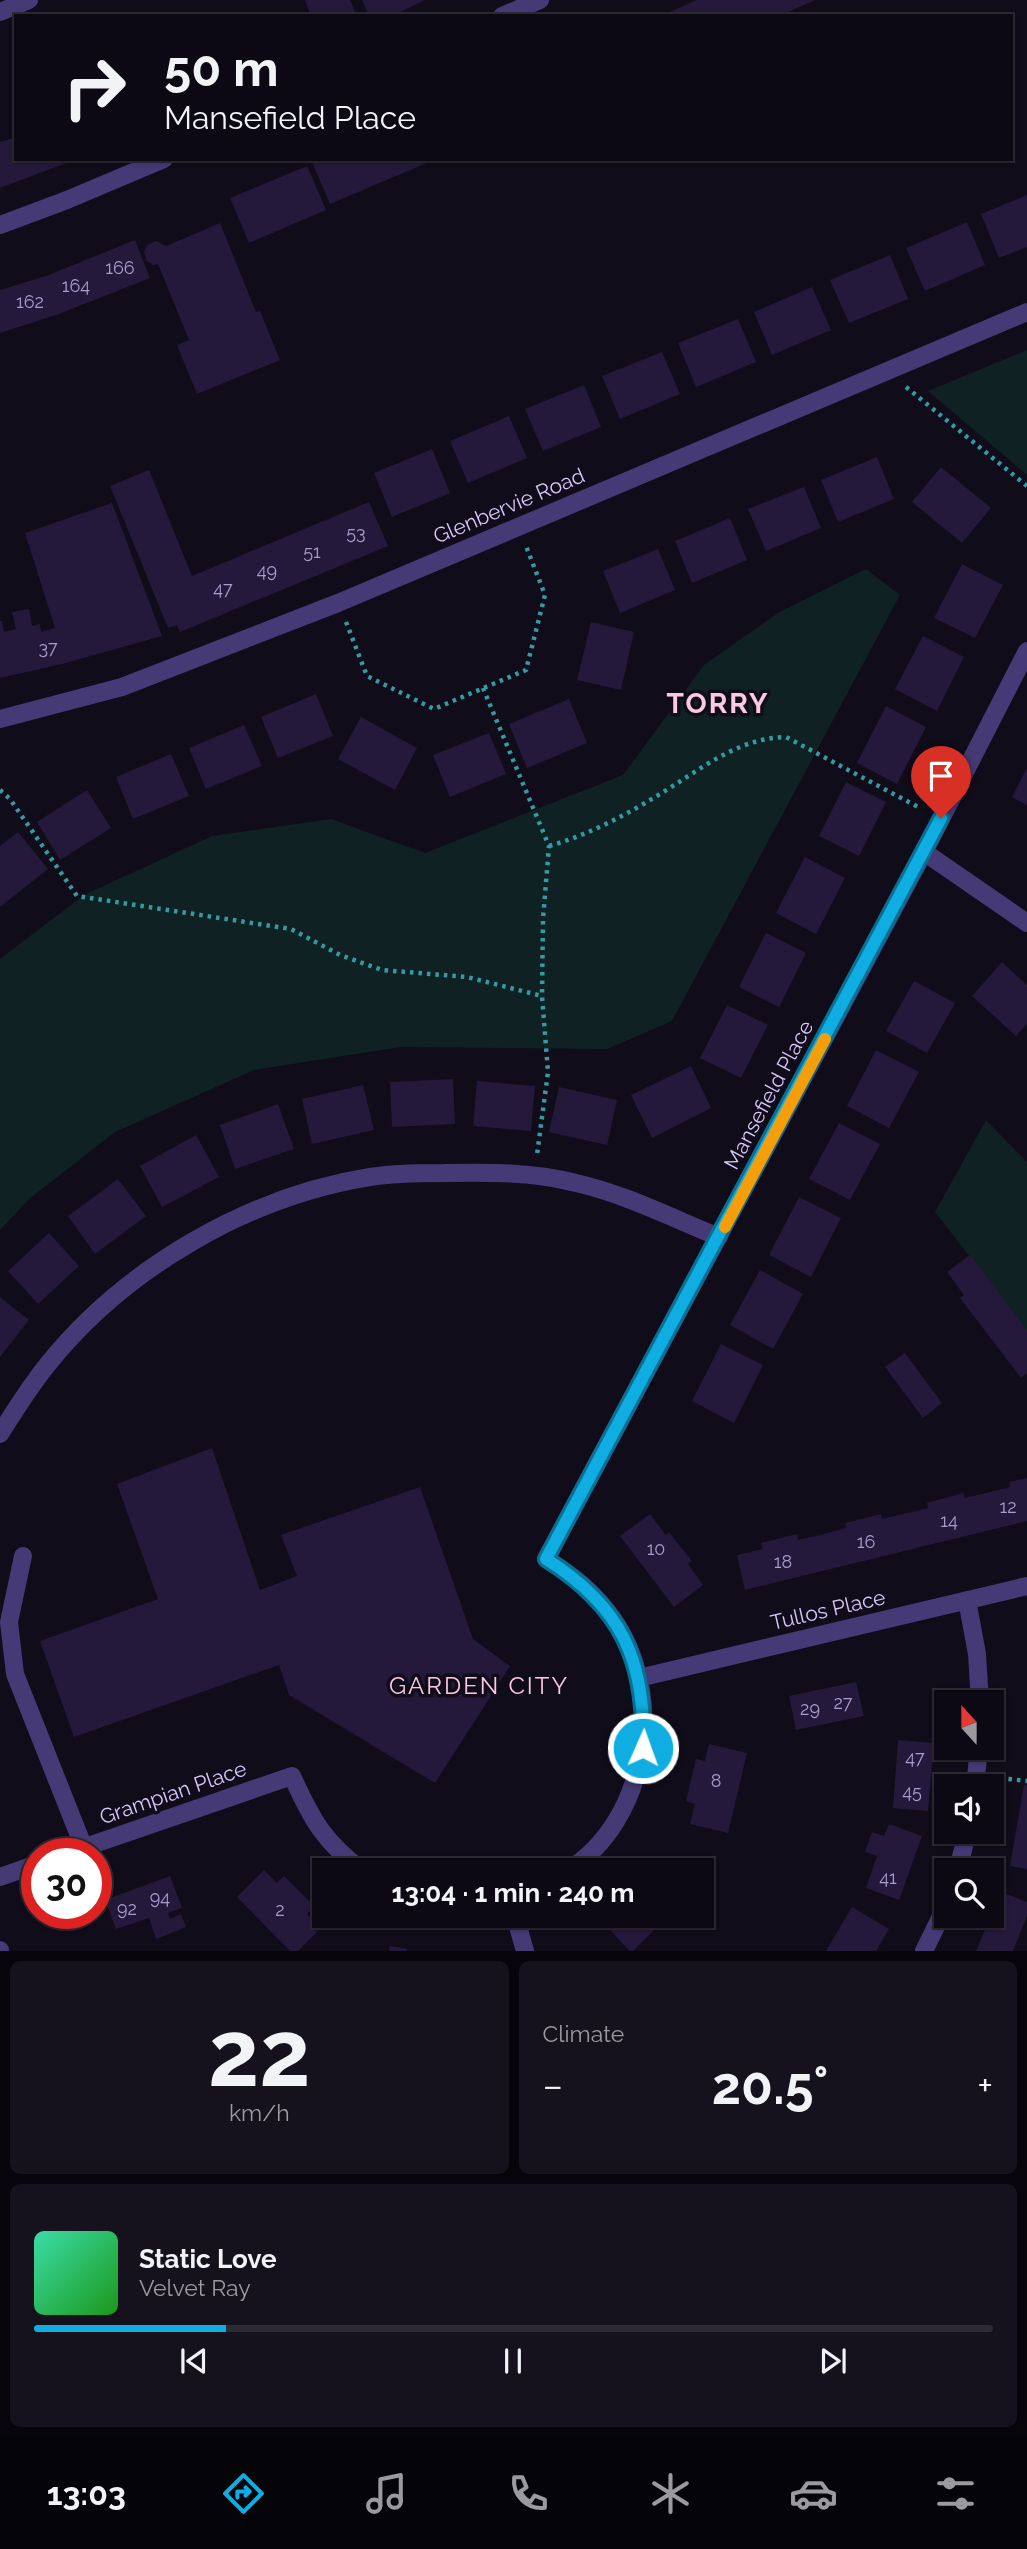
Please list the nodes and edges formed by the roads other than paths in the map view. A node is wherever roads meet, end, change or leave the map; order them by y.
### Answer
1 (29, 0) edge
2 (540, 0) edge
3 (0, 12) edge
4 (507, 14) edge
5 (159, 161) edge
6 (0, 225) edge
7 (1027, 312) edge
8 (1027, 650) edge
9 (0, 721) edge
10 (924, 852) junction
11 (1027, 923) edge
12 (719, 1237) junction
13 (0, 1434) edge
14 (23, 1556) dead end
15 (1027, 1586) edge
16 (967, 1600) junction
17 (639, 1678) junction
18 (979, 1690) edge
19 (72, 1838) edge
20 (111, 1838) edge
21 (345, 1858) edge
22 (582, 1858) edge
23 (21, 1870) edge
24 (0, 1877) edge
25 (518, 1928) edge
26 (935, 1928) edge
27 (525, 1951) edge
28 (924, 1951) edge

1 - 3 street
2 - 4 street
5 - 6 street
7 - 9 street, Glenbervie Road
8 - 10 street, Mansefield Place
10 - 11 street
10 - 12 street, Mansefield Place
12 - 13 street
12 - 17 street, Mansefield Place
14 - 19 street
15 - 16 street, Tullos Place
16 - 17 street, Tullos Place
16 - 18 street
17 - 22 street
20 - 21 street, Grampian Place
23 - 24 street
25 - 27 street
26 - 28 street

